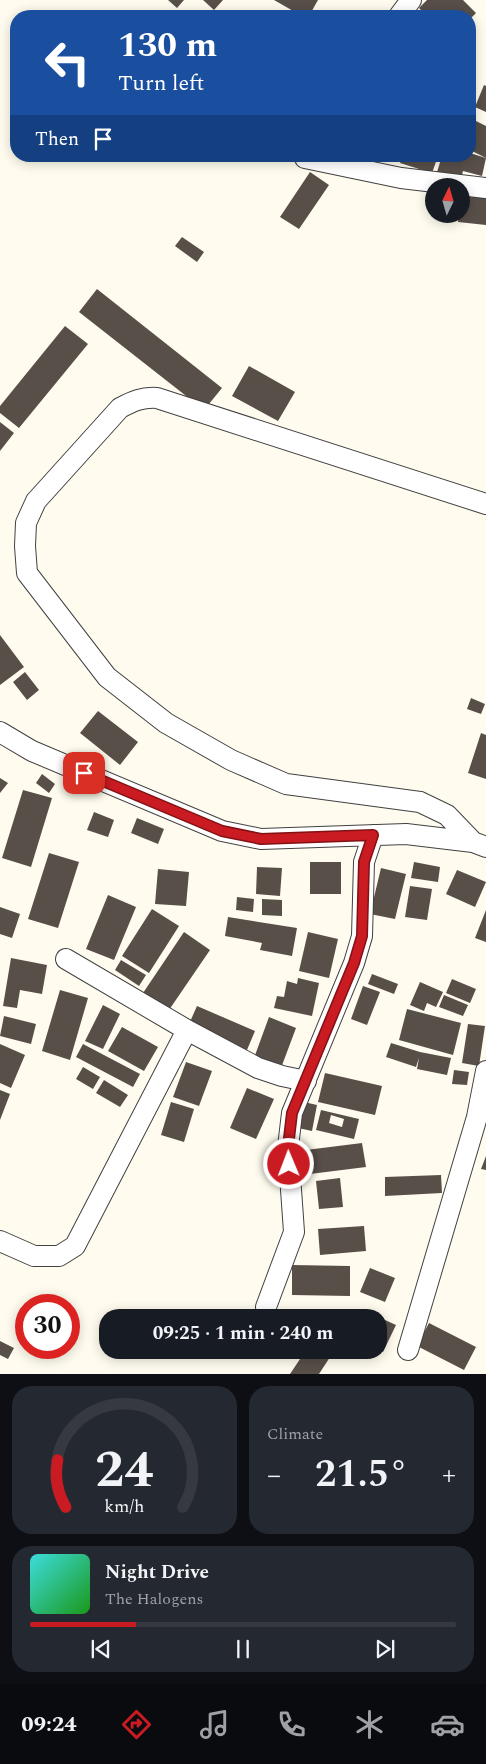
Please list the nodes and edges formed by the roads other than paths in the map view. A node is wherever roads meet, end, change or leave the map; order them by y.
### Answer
1 (324, 162) edge
2 (486, 188) edge
3 (486, 504) edge
4 (0, 732) edge
5 (373, 835) junction
6 (480, 845) edge
7 (66, 959) dead end
8 (187, 1030) junction
9 (486, 1071) edge
10 (306, 1081) junction
11 (0, 1241) edge
12 (266, 1307) dead end
13 (408, 1350) dead end

1 - 2 street
3 - 6 street
4 - 5 street
5 - 6 street
5 - 10 street
7 - 8 street
8 - 10 street
8 - 11 street
9 - 13 street
10 - 12 street

